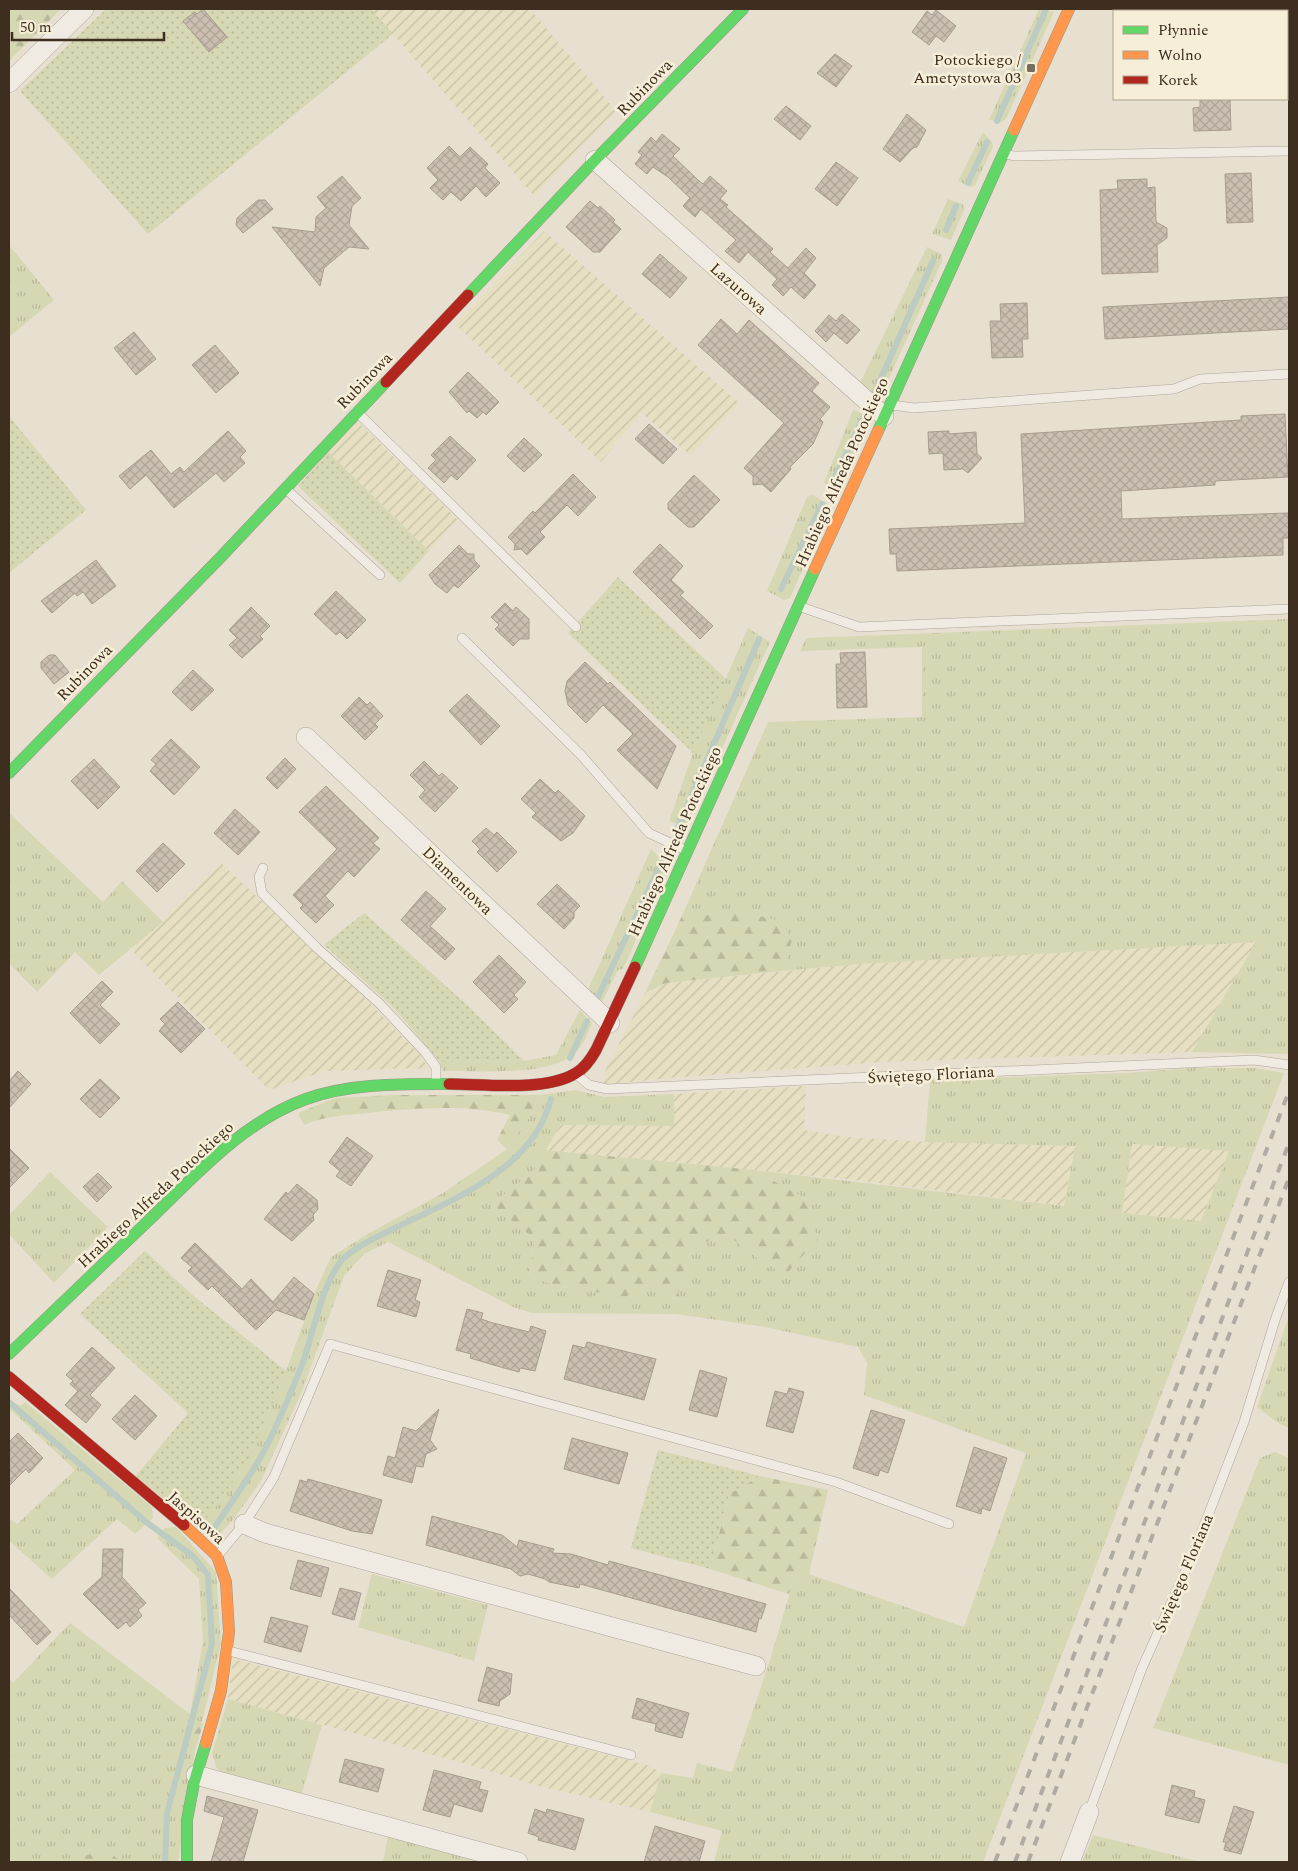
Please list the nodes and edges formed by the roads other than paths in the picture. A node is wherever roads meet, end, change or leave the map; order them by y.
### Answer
1 (84, 9) edge
2 (743, 9) edge
3 (1069, 9) edge
4 (9, 83) edge
5 (1289, 151) edge
6 (1004, 153) junction
7 (595, 160) junction
8 (1289, 374) edge
9 (887, 410) junction
10 (356, 411) junction
11 (285, 488) junction
12 (380, 575) dead end
13 (798, 606) junction
14 (1289, 609) edge
15 (576, 627) dead end
16 (462, 638) dead end
17 (306, 737) dead end
18 (9, 773) edge
19 (687, 852) junction
20 (263, 868) dead end
21 (610, 1023) junction
22 (1289, 1065) edge
23 (576, 1074) junction
24 (437, 1085) junction
25 (1289, 1282) edge
26 (9, 1354) edge
27 (9, 1377) edge
28 (244, 1524) junction
29 (949, 1524) dead end
30 (217, 1556) junction
31 (227, 1650) junction
32 (756, 1666) dead end
33 (631, 1755) dead end
34 (196, 1775) junction
35 (1089, 1812) joint
36 (187, 1862) edge
37 (518, 1862) edge
38 (1070, 1862) edge

1 - 4 street
2 - 7 street, Rubinowa
3 - 6 street, Hrabiego Alfreda Potockiego
5 - 6 lane
6 - 9 street, Hrabiego Alfreda Potockiego
7 - 9 street, Lazurowa
7 - 10 street, Rubinowa
8 - 9 lane
9 - 13 street, Hrabiego Alfreda Potockiego
10 - 11 street, Rubinowa
10 - 15 lane
11 - 12 lane
11 - 18 street, Rubinowa
13 - 14 lane
13 - 19 street, Hrabiego Alfreda Potockiego
16 - 19 lane
17 - 21 street, Diamentowa
19 - 21 street, Hrabiego Alfreda Potockiego
20 - 24 lane
21 - 23 street, Hrabiego Alfreda Potockiego
22 - 23 lane, Świętego Floriana
23 - 24 street, Hrabiego Alfreda Potockiego
24 - 26 street, Hrabiego Alfreda Potockiego
25 - 35 lane, Świętego Floriana
27 - 30 street, Jaspisowa
28 - 29 lane
28 - 30 lane
28 - 32 street
30 - 31 street, Jaspisowa
31 - 33 lane
31 - 34 street, Jaspisowa
34 - 36 street, Jaspisowa
34 - 37 street
35 - 38 street, Świętego Floriana

